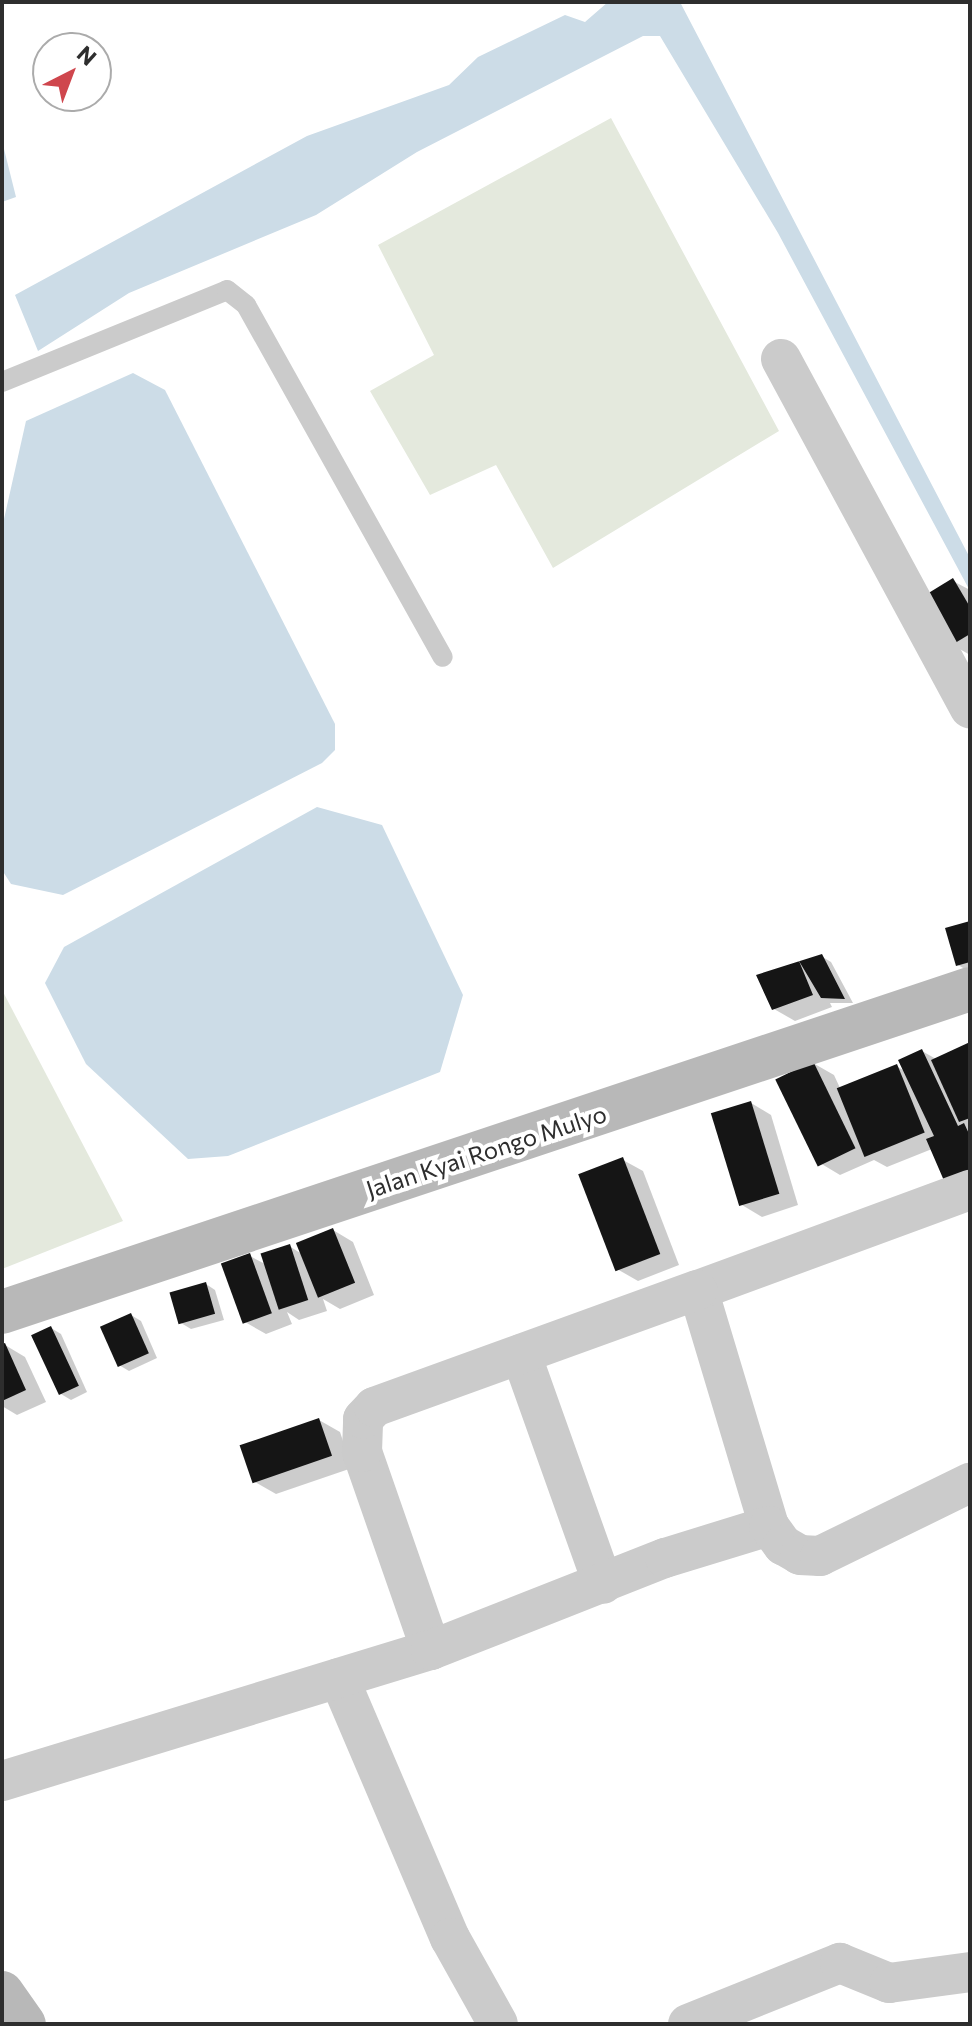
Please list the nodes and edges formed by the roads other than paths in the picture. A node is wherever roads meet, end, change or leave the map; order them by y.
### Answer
1 (781, 359) dead end
2 (2, 382) edge
3 (443, 657) dead end
4 (970, 708) edge
5 (970, 989) edge
6 (970, 1190) edge
7 (698, 1290) junction
8 (2, 1312) edge
9 (521, 1354) junction
10 (970, 1483) edge
11 (769, 1526) junction
12 (603, 1584) junction
13 (431, 1650) junction
14 (339, 1678) junction
15 (2, 1781) edge
16 (970, 1972) edge
17 (2, 1993) edge
18 (24, 2024) edge
19 (498, 2024) edge
20 (688, 2024) edge

1 - 4 street
2 - 3 lane
5 - 8 street, Jalan Kyai Rongo Mulyo
6 - 7 street
7 - 9 street
7 - 11 street
9 - 12 street
9 - 13 street
10 - 11 street
11 - 12 street
12 - 13 street
13 - 14 street
14 - 15 street
14 - 19 street
16 - 20 street
17 - 18 street

